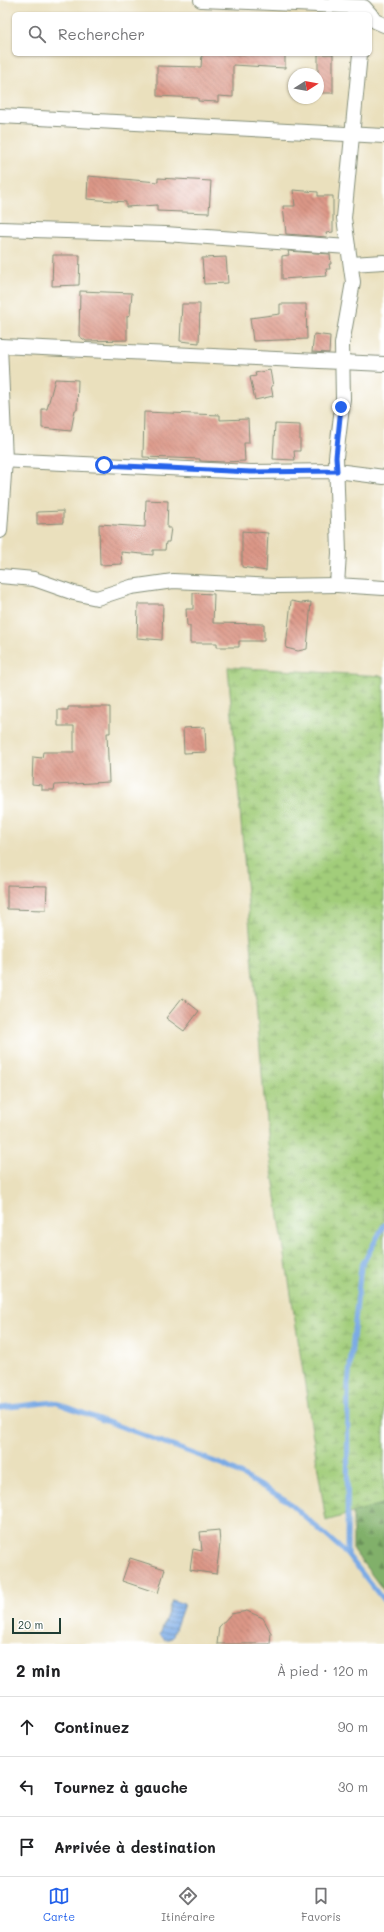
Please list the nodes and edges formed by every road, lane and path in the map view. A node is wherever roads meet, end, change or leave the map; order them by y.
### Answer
1 (200, 0) edge
2 (366, 10) edge
3 (372, 17) edge
4 (384, 25) edge
5 (360, 56) edge
6 (0, 116) edge
7 (354, 135) junction
8 (384, 136) edge
9 (0, 229) edge
10 (348, 247) junction
11 (384, 262) edge
12 (351, 264) junction
13 (0, 346) edge
14 (342, 362) junction
15 (384, 364) edge
16 (3, 460) edge
17 (337, 471) junction
18 (384, 477) edge
19 (0, 531) edge
20 (0, 576) edge
21 (337, 585) junction
22 (384, 588) edge

1 - 2 street
3 - 4 street
5 - 7 street
6 - 7 street
7 - 8 street
7 - 10 street
9 - 10 street
10 - 12 street
11 - 12 street
12 - 14 street
13 - 14 street
13 - 16 street
14 - 15 street
14 - 17 street
16 - 17 street
16 - 19 street
17 - 18 street
17 - 21 street
20 - 21 street
21 - 22 street

